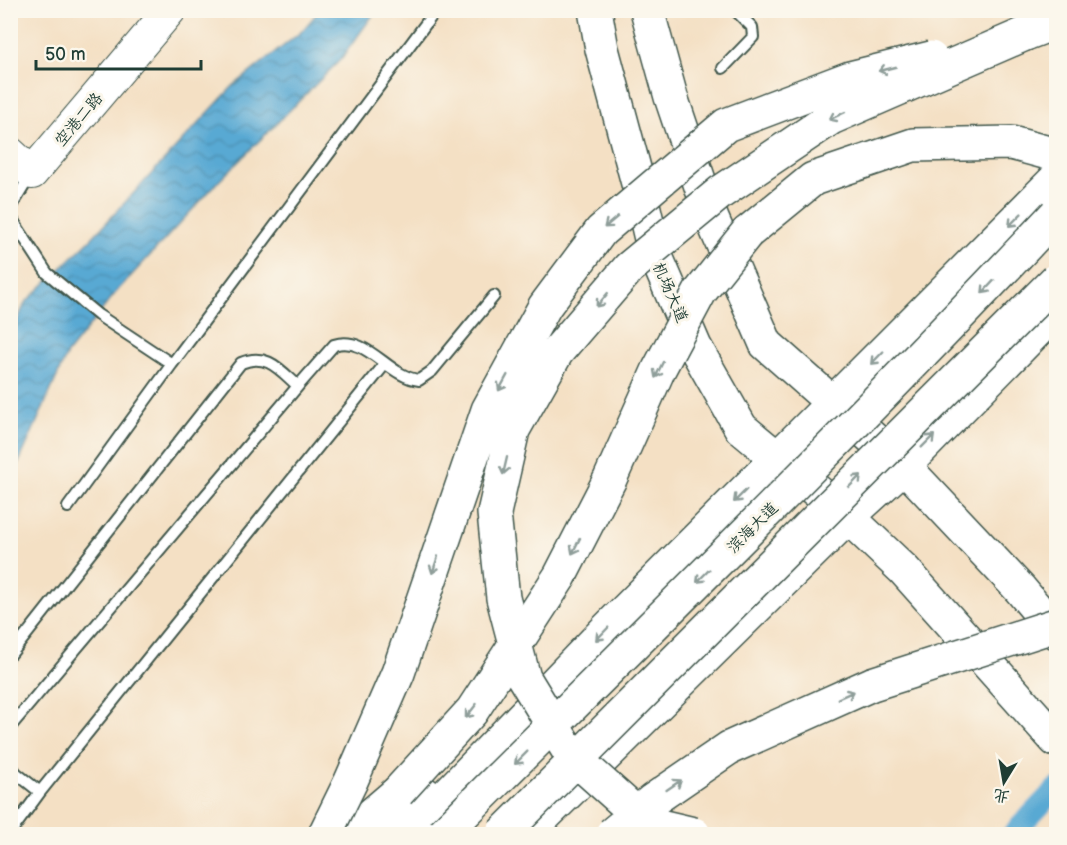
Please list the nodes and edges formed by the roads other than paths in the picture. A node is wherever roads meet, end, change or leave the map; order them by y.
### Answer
1 (170, 10) edge
2 (436, 10) edge
3 (596, 10) edge
4 (648, 10) edge
5 (735, 10) edge
6 (1056, 22) edge
7 (1025, 34) junction
8 (723, 68) dead end
9 (1056, 155) edge
10 (21, 163) edge
11 (1056, 179) edge
12 (10, 209) edge
13 (1056, 214) edge
14 (10, 216) edge
15 (1056, 280) edge
16 (494, 296) dead end
17 (1056, 311) edge
18 (172, 364) junction
19 (386, 364) junction
20 (298, 386) junction
21 (832, 404) junction
22 (777, 458) junction
23 (904, 466) junction
24 (68, 507) dead end
25 (848, 517) junction
26 (1056, 625) edge
27 (1056, 632) edge
28 (11, 654) edge
29 (10, 727) edge
30 (510, 729) junction
31 (1056, 740) edge
32 (10, 765) edge
33 (40, 792) junction
34 (10, 833) edge
35 (325, 834) edge
36 (349, 834) edge
37 (377, 834) edge
38 (409, 834) edge
39 (443, 834) edge
40 (502, 834) edge
41 (526, 834) edge
42 (612, 834) edge
43 (694, 834) edge

1 - 10 main road, 空港二路
2 - 18 lane
3 - 22 main road, 机场大道
4 - 21 main road
5 - 8 lane
6 - 7 main road
7 -> 35 main road, bridge
7 -> 43 main road, bridge
9 -> 36 main road, bridge
10 - 12 lane
11 -> 21 main road
13 -> 39 main road, 滨海大道, bridge
14 - 18 lane
40 -> 15 main road, bridge
16 - 19 lane
23 -> 17 main road
18 - 24 lane
19 - 20 lane
19 - 33 lane
20 - 28 lane
20 - 29 lane
21 - 22 main road
21 - 23 main road
22 - 25 main road, 机场大道
22 -> 30 main road
23 - 25 main road
23 - 27 main road
25 - 31 main road, 机场大道
25 - 41 main road
42 -> 26 main road, bridge
30 - 37 main road
30 - 38 main road
32 - 33 lane
33 - 34 lane

